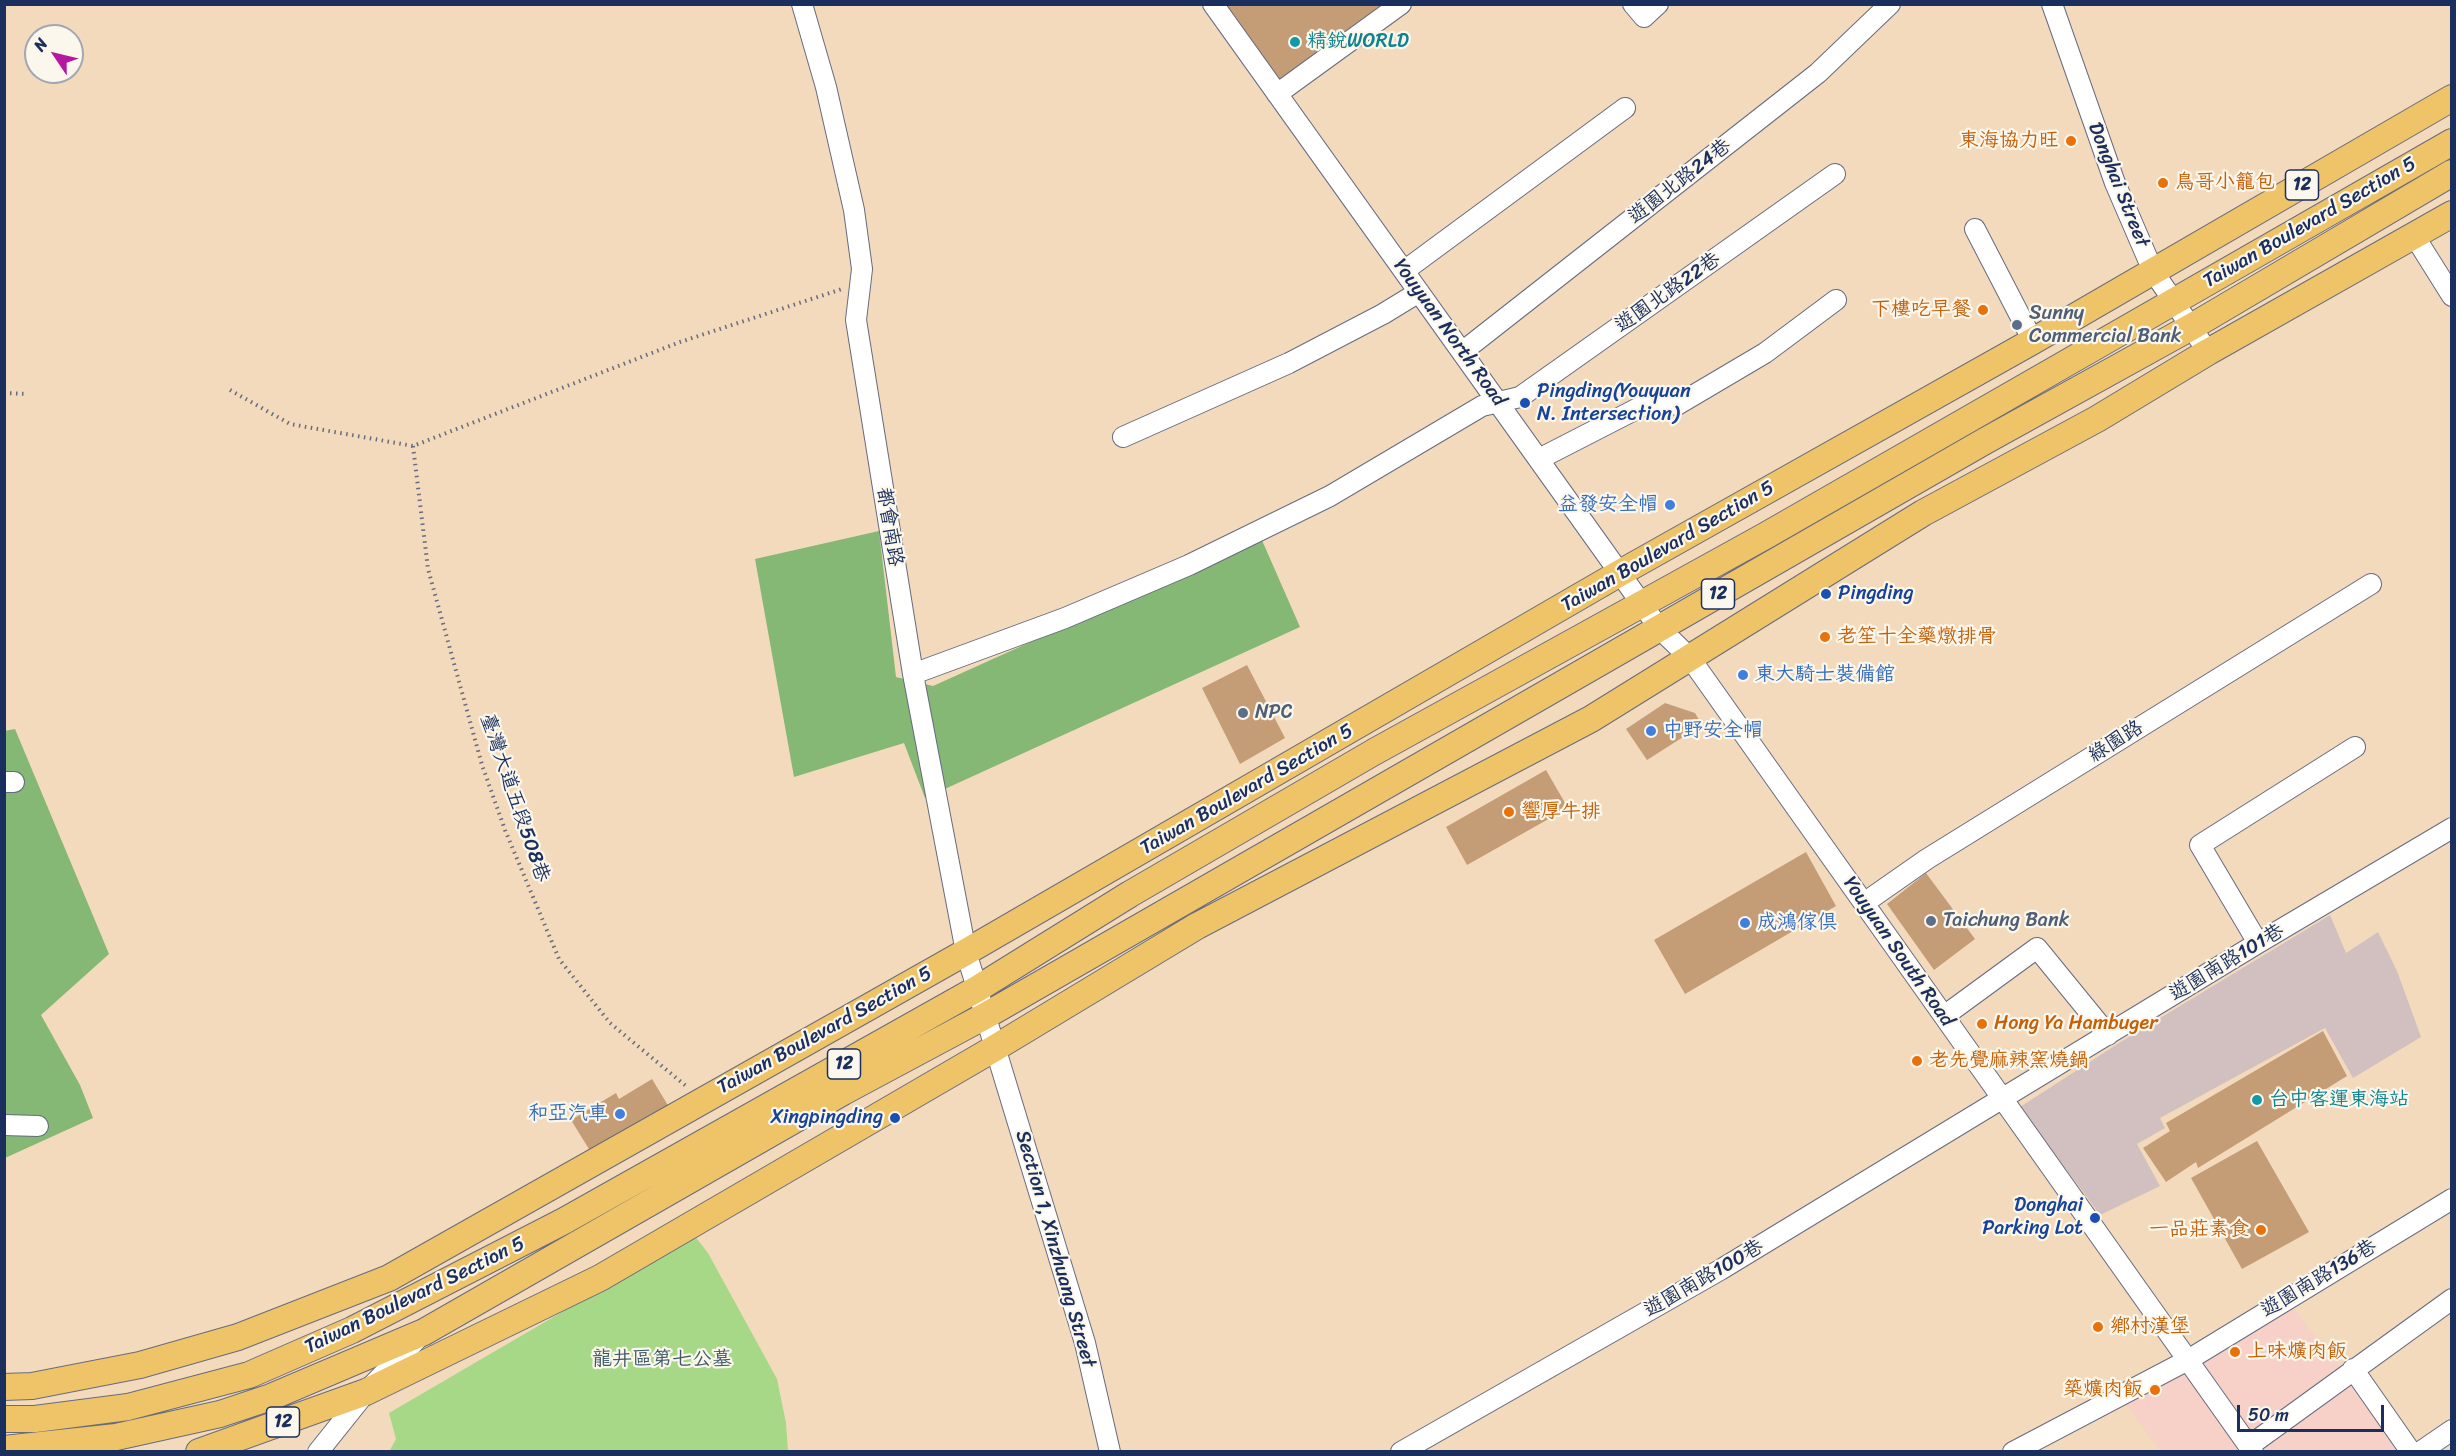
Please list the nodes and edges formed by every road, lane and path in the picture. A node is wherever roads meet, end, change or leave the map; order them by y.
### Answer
1 (802, 4) edge
2 (1213, 4) edge
3 (1401, 4) edge
4 (1633, 4) edge
5 (1658, 4) edge
6 (1890, 4) edge
7 (2052, 4) edge
8 (1277, 94) junction
9 (2451, 98) edge
10 (1625, 108) dead end
11 (2451, 141) edge
12 (2451, 173) edge
13 (1836, 174) dead end
14 (2451, 214) edge
15 (1975, 229) dead end
16 (2415, 237) junction
17 (1404, 271) junction
18 (2153, 271) junction
19 (860, 284) junction
20 (1419, 292) junction
21 (2451, 296) edge
22 (1836, 300) dead end
23 (2175, 302) junction
24 (2193, 327) junction
25 (2033, 341) junction
26 (1462, 352) junction
27 (2208, 352) junction
28 (230, 390) dead end
29 (4, 393) edge
30 (28, 394) dead end
31 (1496, 402) junction
32 (1123, 437) dead end
33 (413, 446) junction
34 (1539, 459) junction
35 (1620, 573) junction
36 (2371, 584) dead end
37 (1642, 603) junction
38 (1659, 628) junction
39 (1690, 658) junction
40 (913, 675) junction
41 (2355, 747) dead end
42 (2451, 828) edge
43 (1864, 903) junction
44 (2258, 942) junction
45 (966, 952) junction
46 (977, 989) junction
47 (986, 1016) junction
48 (1944, 1016) junction
49 (2108, 1035) junction
50 (995, 1048) junction
51 (2002, 1099) junction
52 (702, 1100) junction
53 (4, 1125) edge
54 (38, 1126) dead end
55 (2451, 1198) edge
56 (2451, 1299) edge
57 (424, 1332) junction
58 (2188, 1360) junction
59 (2352, 1369) junction
60 (4, 1387) edge
61 (366, 1392) junction
62 (4, 1419) edge
63 (2451, 1430) edge
64 (4, 1449) edge
65 (2251, 1449) edge
66 (199, 1452) edge
67 (318, 1452) edge
68 (1110, 1452) edge
69 (1401, 1452) edge
70 (2013, 1452) edge
71 (2411, 1452) edge
72 (2420, 1452) edge

1 - 19 street, 都會南路
2 - 8 street, Youyuan North Road
3 - 8 street
4 - 5 street
6 - 26 street, 遊園北路24巷
7 - 18 street, Donghai Street
8 - 17 street, Youyuan North Road
9 - 18 main road, Taiwan Boulevard Section 5 / 12
10 - 17 street
11 - 23 main road, Taiwan Boulevard Section 5 / 12
12 - 24 main road, Taiwan Boulevard Section 5 / 12
13 - 31 street, 遊園北路22巷
14 - 16 main road, 12
15 - 25 street
16 - 21 street
16 - 27 main road, 12
17 - 20 street, Youyuan North Road
18 - 23 street, Donghai Street
18 - 25 main road, Taiwan Boulevard Section 5 / 12
19 - 33 path
19 - 40 street, 都會南路
20 - 26 street, Youyuan North Road
20 - 32 street
22 - 34 street
23 - 24 street, Donghai Street
23 - 37 main road, Taiwan Boulevard Section 5 / 12
24 - 27 street, Donghai Street
24 - 38 main road, Taiwan Boulevard Section 5 / 12
25 - 35 main road, Taiwan Boulevard Section 5 / 12
26 - 31 street, Youyuan North Road
27 - 39 main road, 12
28 - 33 path
29 - 30 path
31 - 34 street, Youyuan North Road
31 - 40 street, 遊園北路22巷
33 - 52 path, 臺灣大道五段508巷
34 - 35 street, Youyuan North Road
35 - 37 street, Youyuan North Road
35 - 45 main road, Taiwan Boulevard Section 5 / 12
36 - 43 street, 綠園路
37 - 38 street, Youyuan North Road
37 - 46 main road, Taiwan Boulevard Section 5 / 12
38 - 39 street, Youyuan North Road
38 - 47 main road, Taiwan Boulevard Section 5 / 12
39 - 43 street, Youyuan South Road
39 - 50 main road, 12
40 - 45 street, 都會南路
41 - 44 street
42 - 44 street, 遊園南路101巷
43 - 48 street, Youyuan South Road
44 - 49 street, 遊園南路101巷
45 - 46 street, 都會南路
45 - 52 main road, Taiwan Boulevard Section 5 / 12
46 - 47 street, 都會南路
46 - 62 main road, Taiwan Boulevard Section 5 / 12
47 - 50 street, 都會南路
47 - 57 main road, Taiwan Boulevard Section 5 / 12
48 - 49 street
48 - 51 street, Youyuan South Road
49 - 51 street, 遊園南路101巷
50 - 61 main road, 12
50 - 68 street, Section 1, Xinzhuang Street
51 - 58 street, Youyuan South Road
51 - 69 street, 遊園南路100巷
52 - 60 main road, Taiwan Boulevard Section 5 / 12
53 - 54 street
55 - 58 street, 遊園南路136巷
56 - 59 street
57 - 61 street
57 - 64 main road, Taiwan Boulevard Section 5 / 12
58 - 65 street, Youyuan South Road
58 - 70 street, 遊園南路136巷
59 - 65 street
59 - 71 street
61 - 66 main road, 12
61 - 67 street
63 - 72 street

